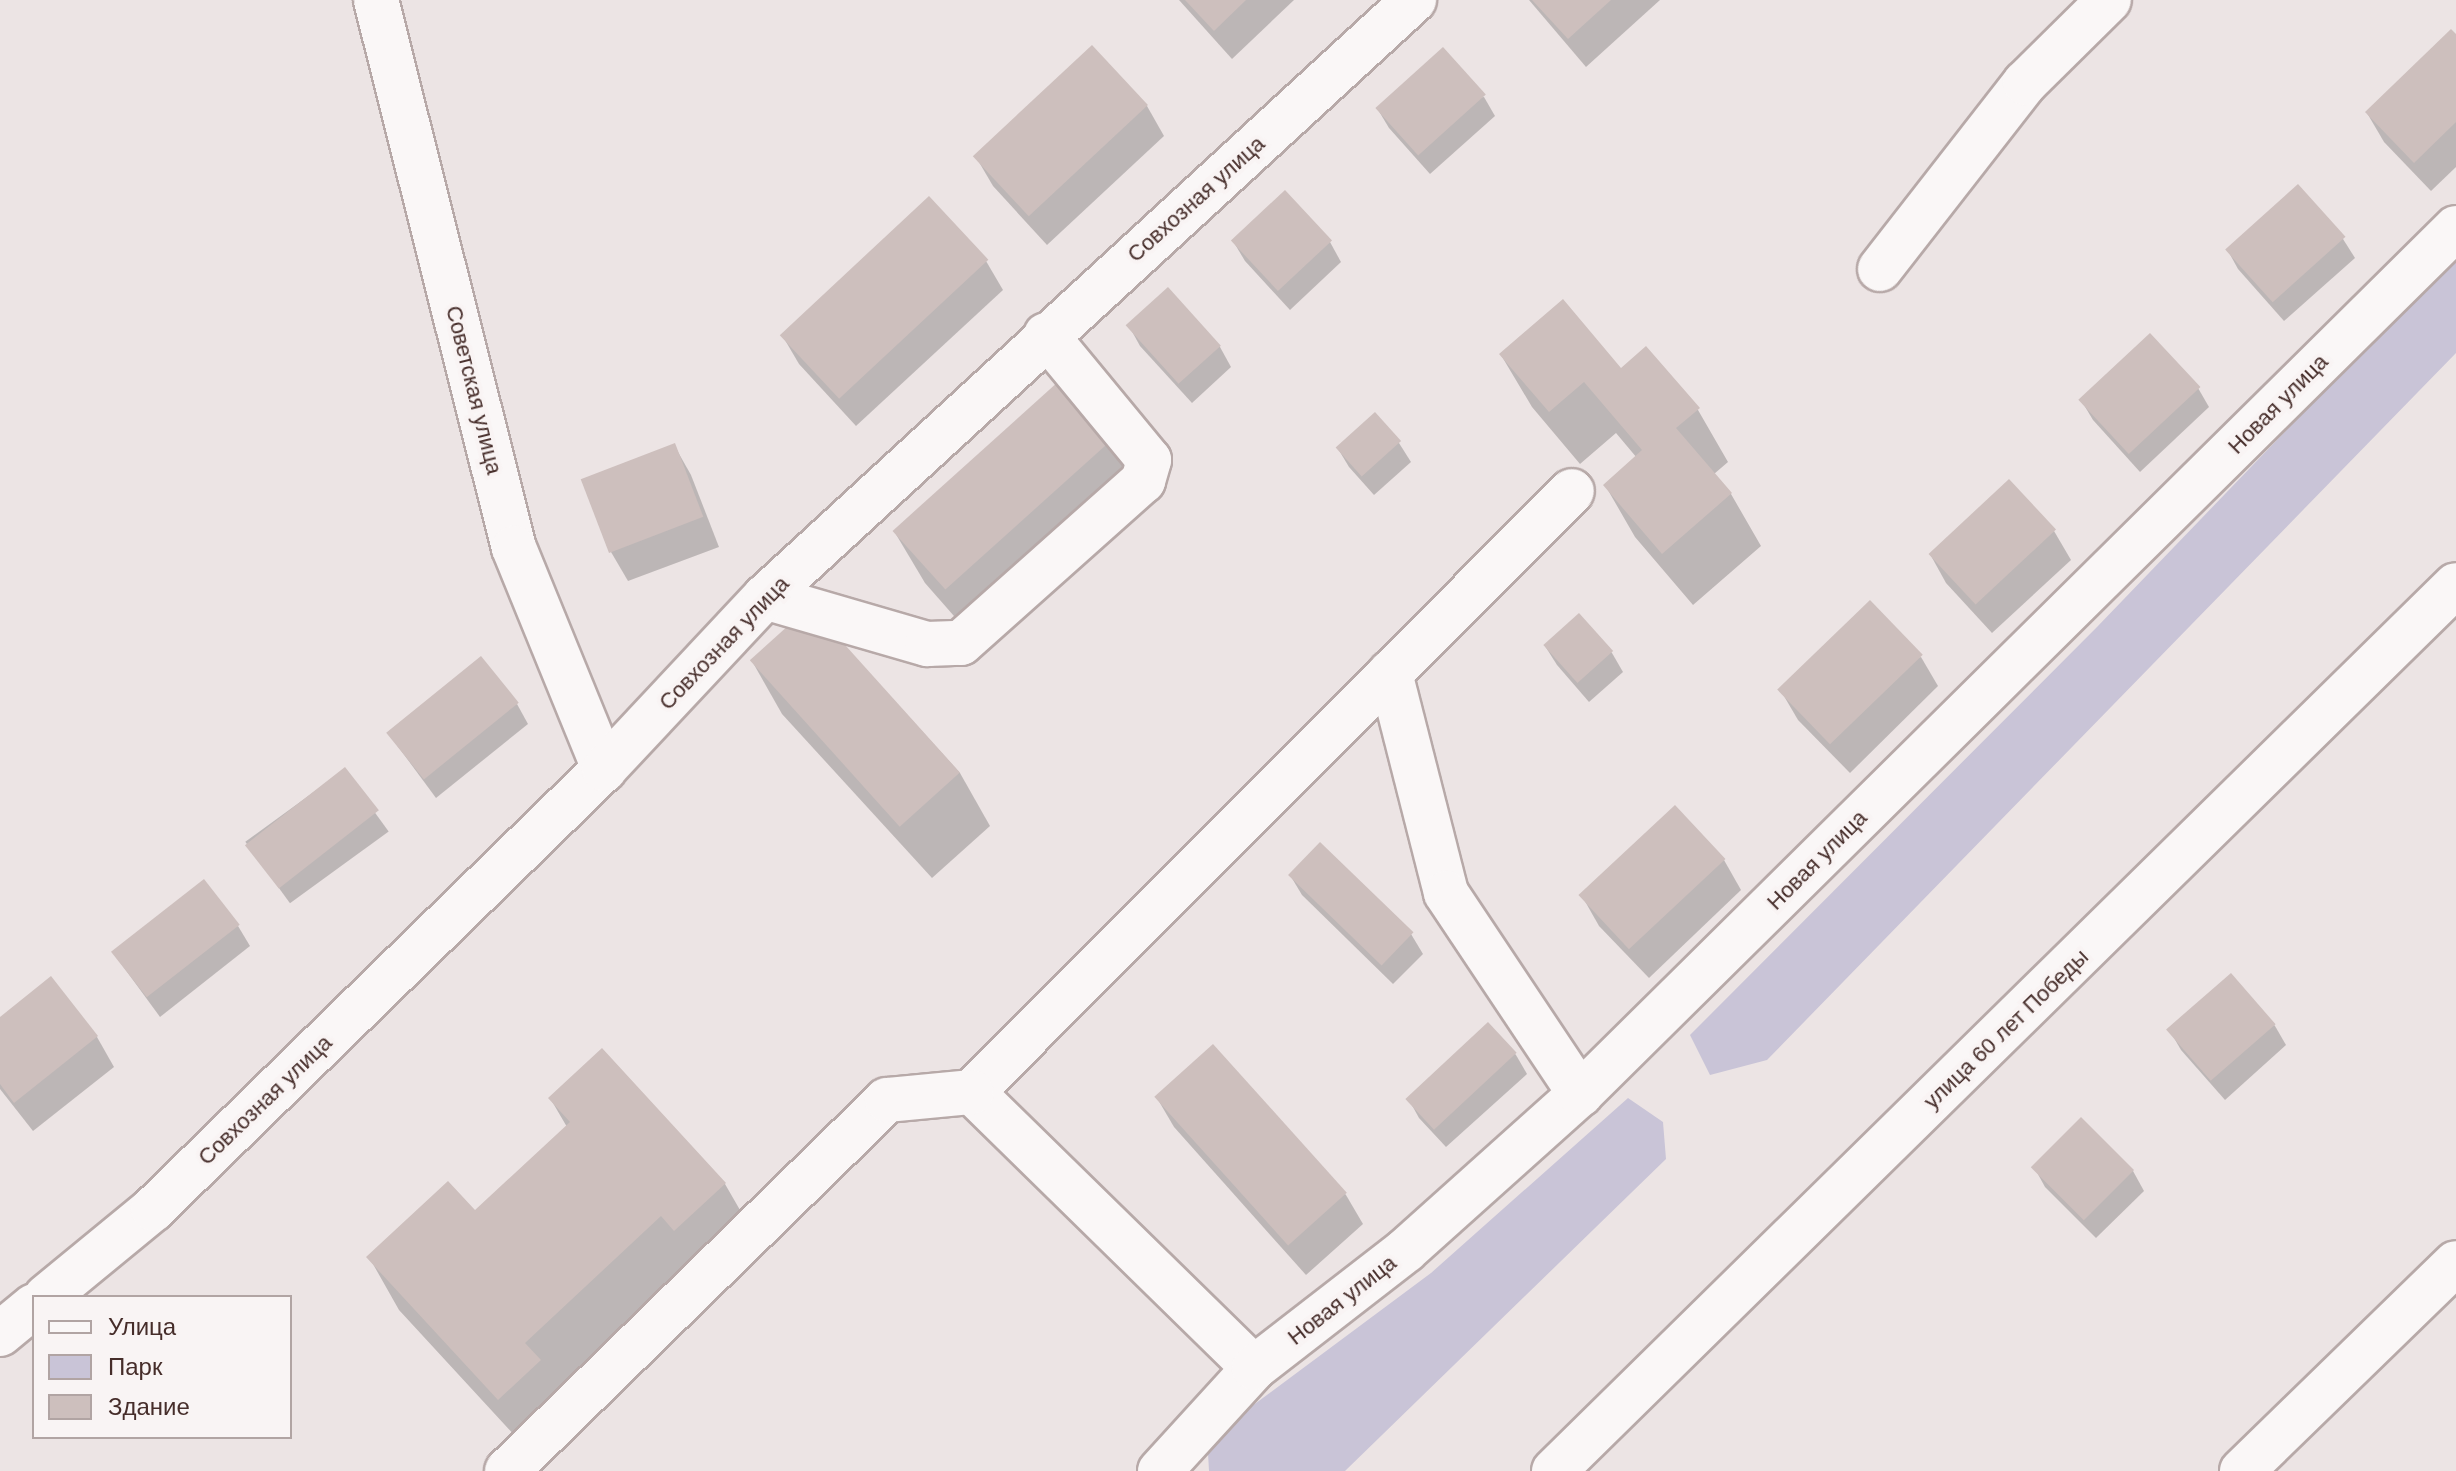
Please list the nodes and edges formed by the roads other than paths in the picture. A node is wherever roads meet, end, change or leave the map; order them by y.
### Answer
1 (376, 0) edge
2 (1414, 0) edge
3 (2109, 0) edge
4 (2456, 228) edge
5 (1880, 269) dead end
6 (1046, 335) junction
7 (1572, 491) dead end
8 (2456, 585) edge
9 (765, 597) junction
10 (1390, 673) junction
11 (604, 769) junction
12 (972, 1092) junction
13 (1580, 1094) junction
14 (2456, 1263) edge
15 (48, 1295) edge
16 (32, 1308) edge
17 (0, 1334) edge
18 (1254, 1368) junction
19 (507, 1471) edge
20 (1160, 1471) edge
21 (1554, 1471) edge
22 (2242, 1471) edge

1 - 11 street, Советская улица
2 - 6 street, Совхозная улица
3 - 5 street
4 - 13 street, Новая улица
6 - 9 street, Совхозная улица
6 - 9 street
7 - 10 street
8 - 21 street, улица 60 лет Победы
9 - 11 street, Совхозная улица
10 - 12 street
10 - 13 street
11 - 15 street, Совхозная улица
12 - 18 street
12 - 19 street
13 - 18 street, Новая улица
14 - 22 street
16 - 17 street
18 - 20 street, Новая улица

